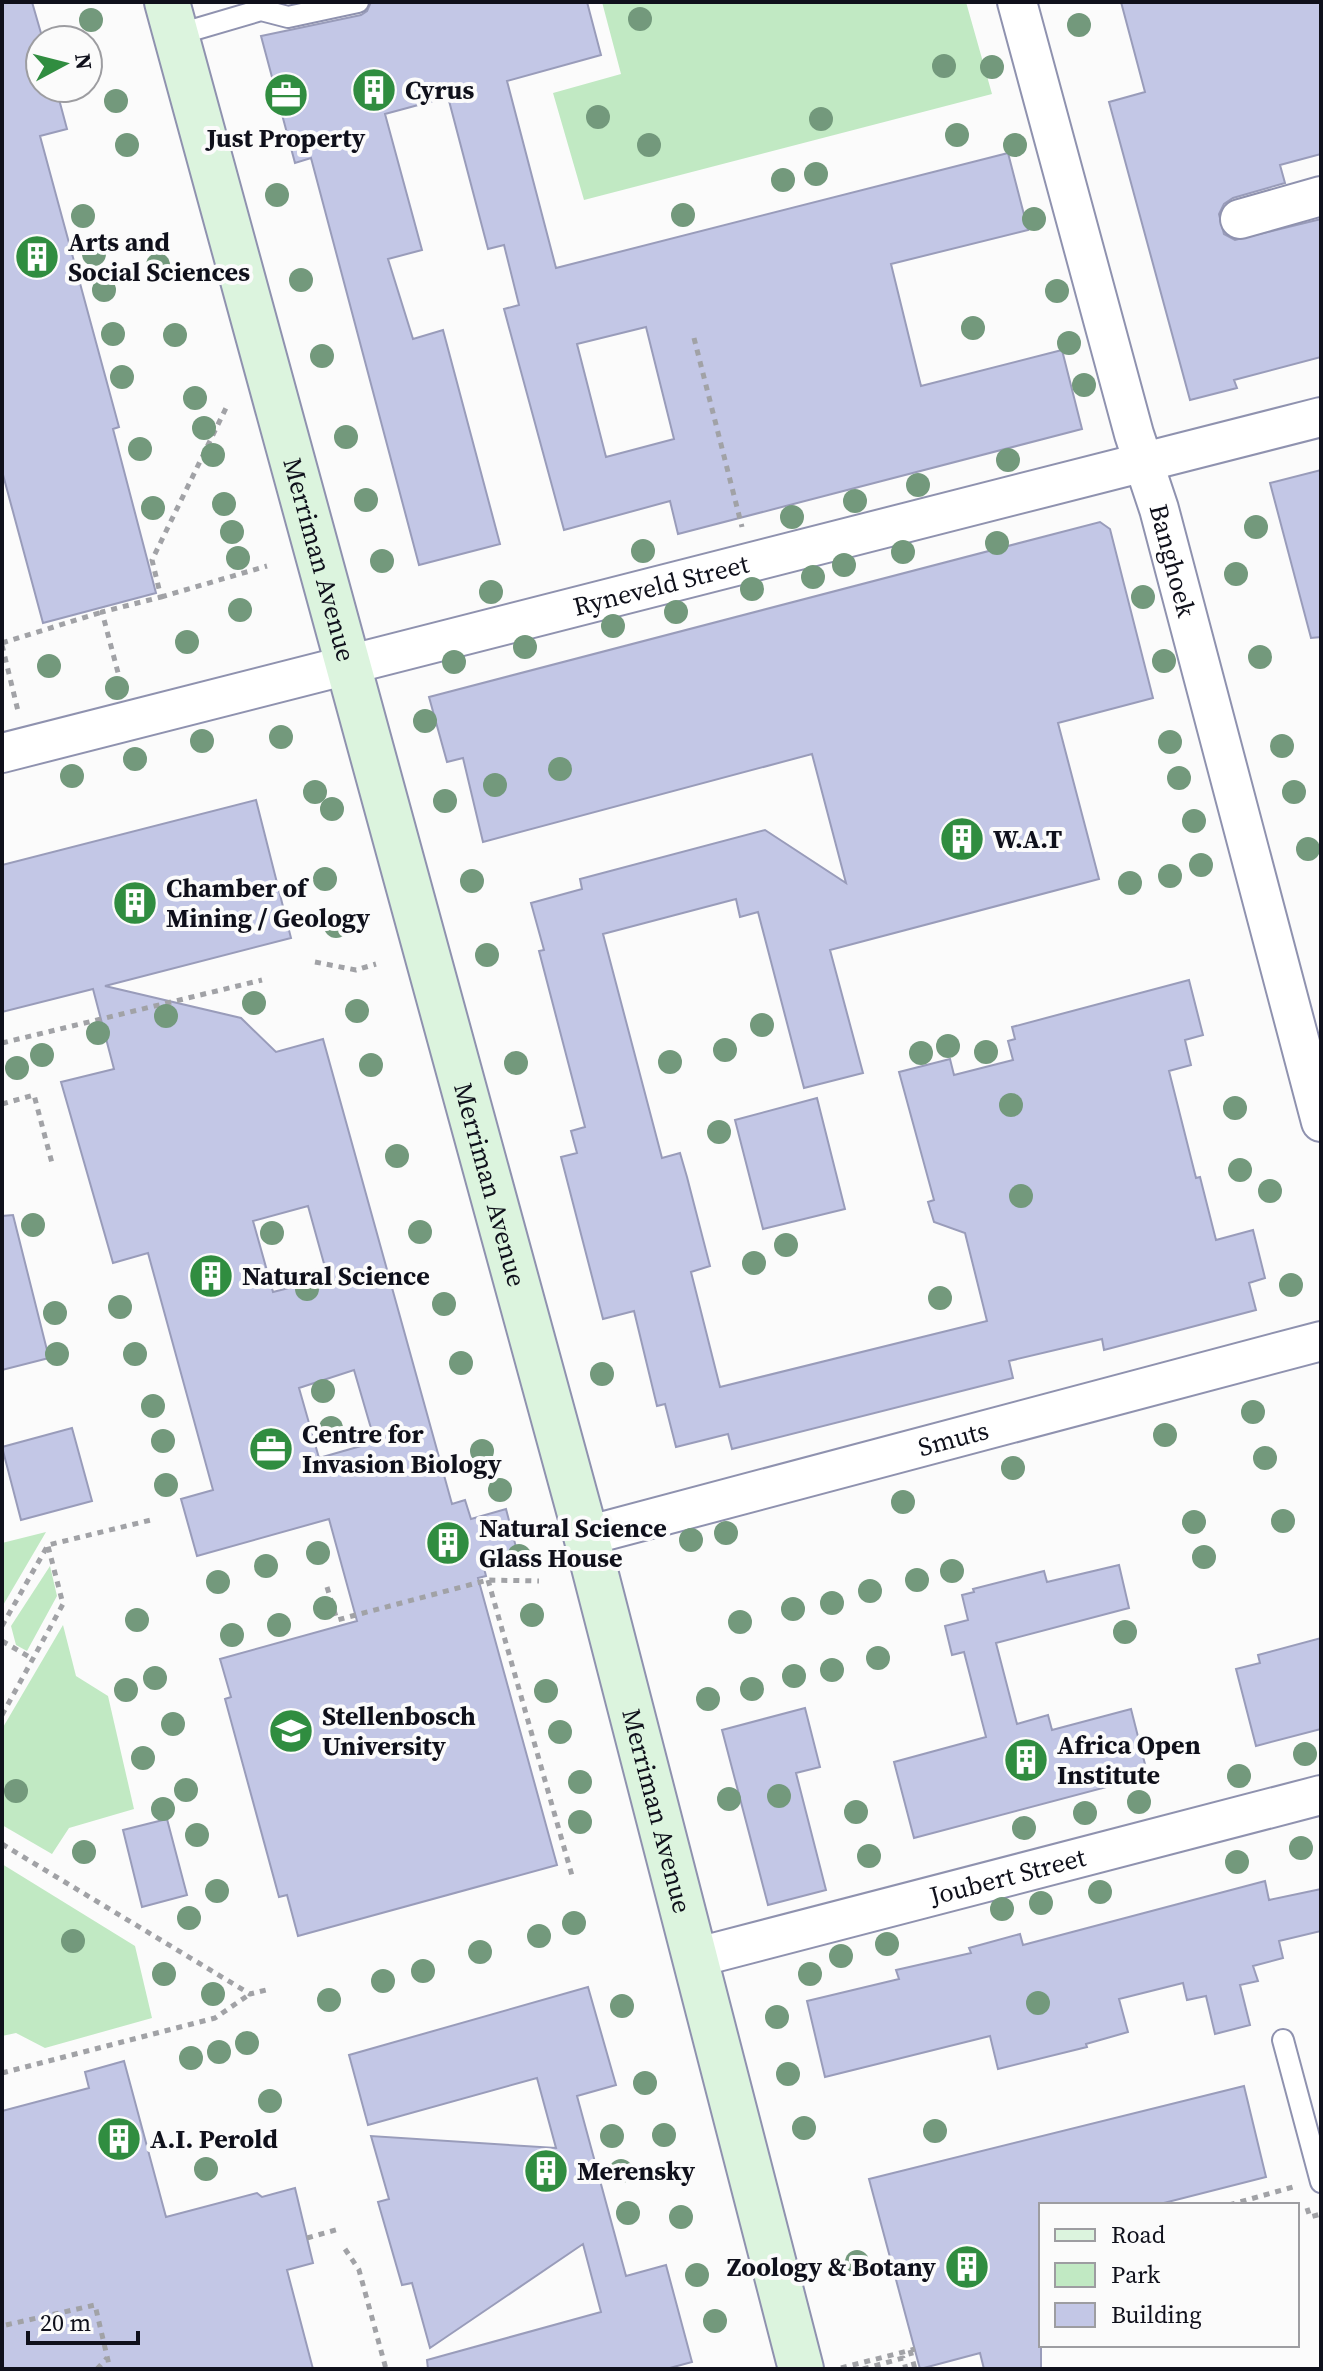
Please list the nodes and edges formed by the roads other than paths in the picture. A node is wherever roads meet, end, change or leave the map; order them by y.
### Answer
1 (358, 2) edge
2 (1017, 2) edge
3 (260, 6) edge
4 (172, 18) edge
5 (1321, 196) edge
6 (1240, 219) dead end
7 (1321, 417) edge
8 (1144, 464) junction
9 (348, 665) junction
10 (2, 753) edge
11 (1321, 1122) edge
12 (1321, 1341) edge
13 (586, 1536) junction
14 (1321, 1795) edge
15 (694, 1958) junction
16 (1283, 2040) dead end
17 (1321, 2182) edge
18 (801, 2369) edge

1 - 3 lane
2 - 8 street, Banghoek
3 - 4 lane
4 - 9 street, Merriman Avenue
5 - 6 street
7 - 8 street, Ryneveld Street
8 - 9 street, Ryneveld Street
8 - 11 street, Banghoek
9 - 10 street, Ryneveld Street
9 - 13 street, Merriman Avenue
12 - 13 street, Smuts
13 - 15 street, Merriman Avenue
14 - 15 street, Joubert Street
15 - 18 street, Merriman Avenue
16 - 17 lane

